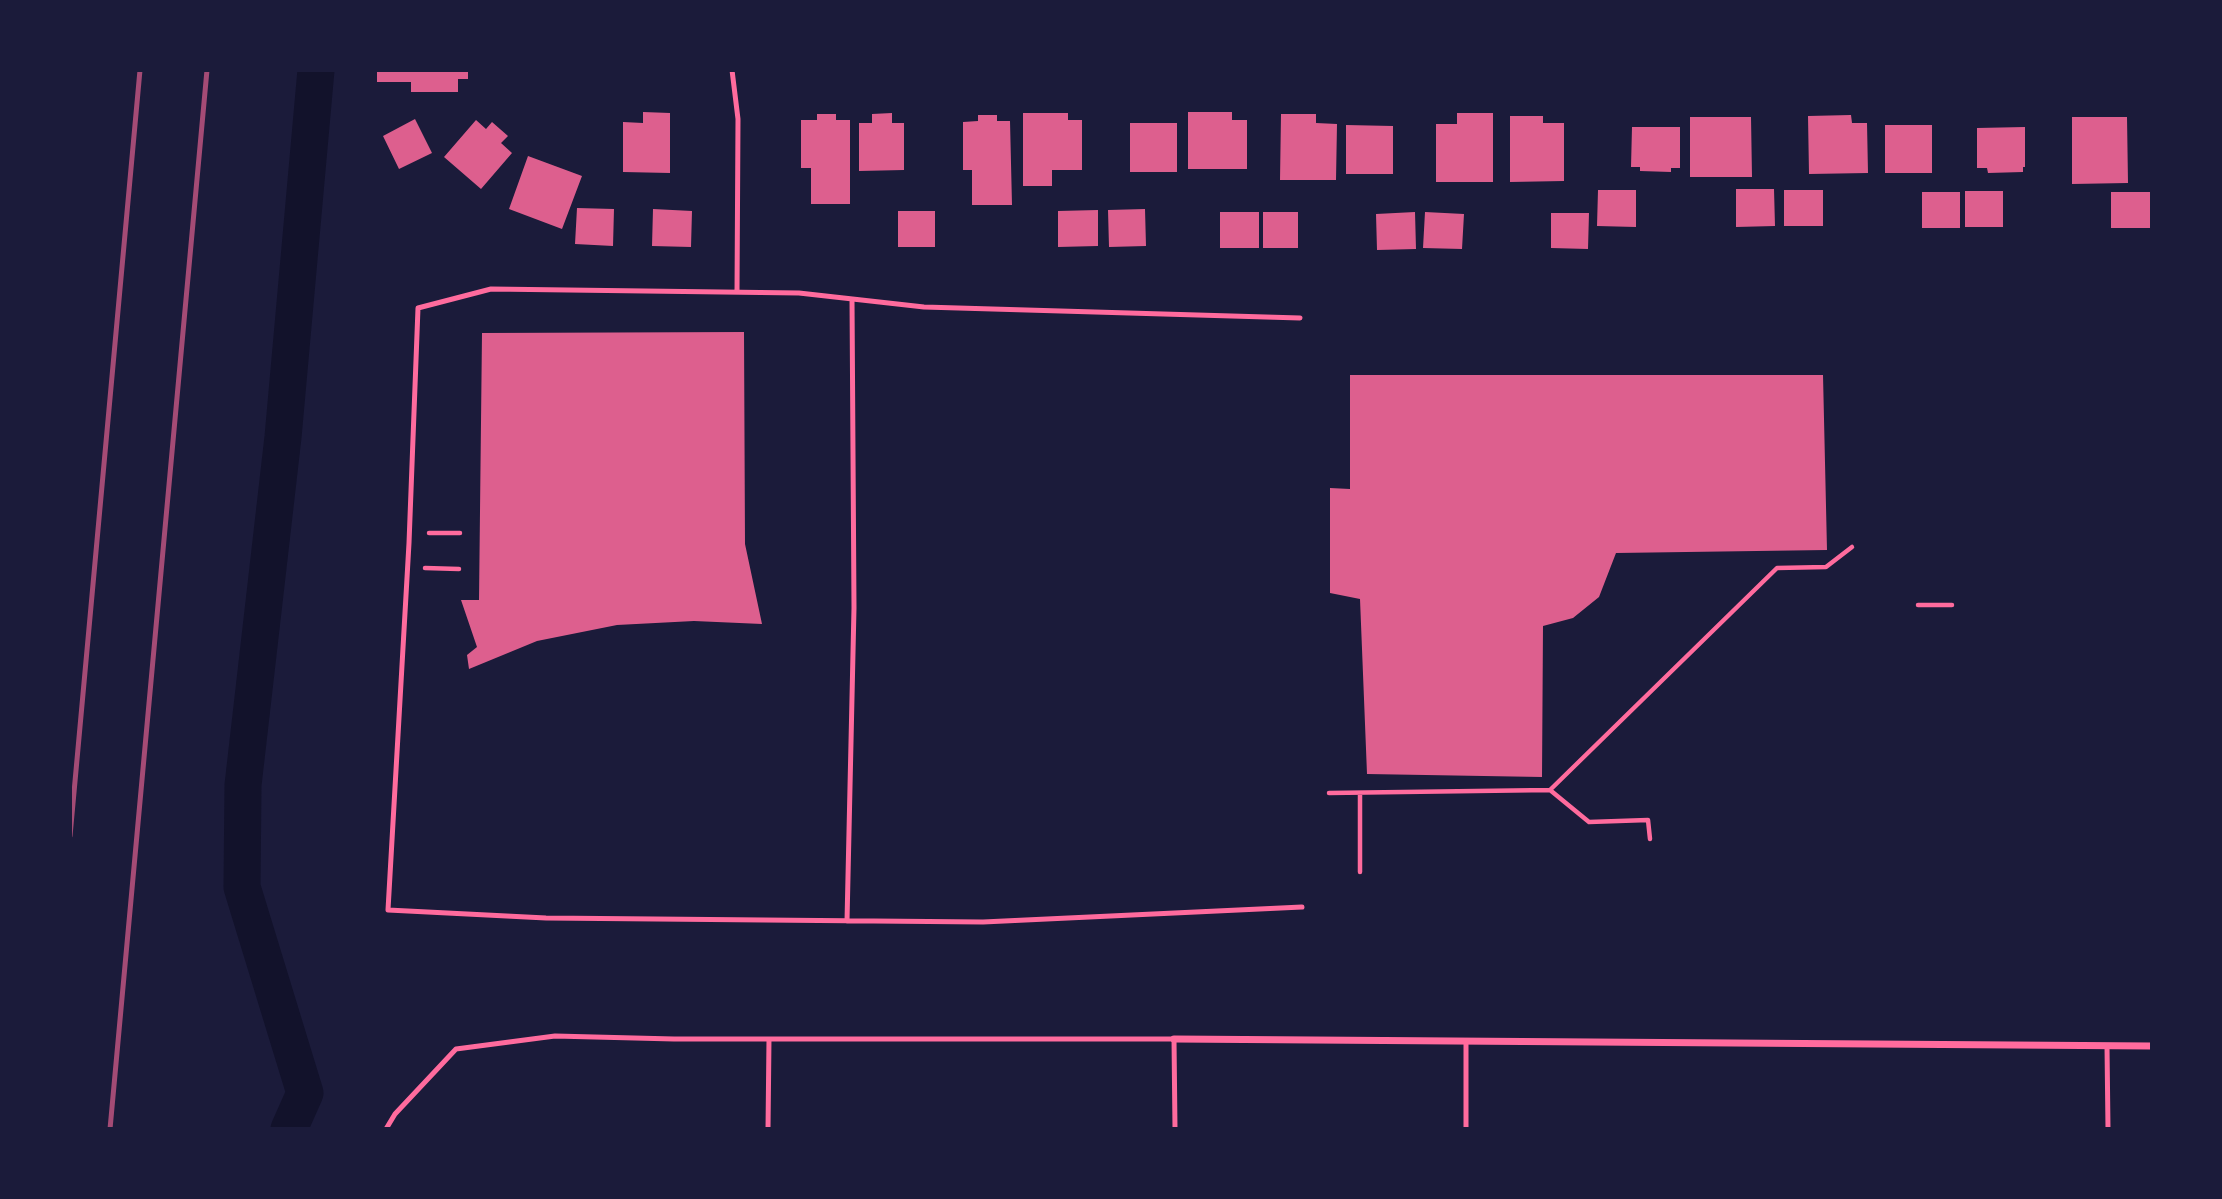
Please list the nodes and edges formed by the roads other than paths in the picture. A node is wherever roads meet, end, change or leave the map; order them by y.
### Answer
1 (732, 70) edge
2 (737, 292) junction
3 (852, 299) junction
4 (1300, 318) dead end
5 (1302, 907) dead end
6 (847, 921) junction
7 (769, 1039) junction
8 (1174, 1039) junction
9 (1466, 1041) junction
10 (2107, 1046) junction
11 (2152, 1046) edge
12 (386, 1129) edge
13 (768, 1129) edge
14 (1175, 1129) edge
15 (1466, 1129) edge
16 (2108, 1129) edge

1 - 2 lane
2 - 3 lane
2 - 6 lane
3 - 4 lane
3 - 6 lane
5 - 6 lane
7 - 8 lane
7 - 12 lane
7 - 13 lane
8 - 9 street
8 - 14 lane
9 - 10 street
9 - 15 lane
10 - 11 street
10 - 16 lane

